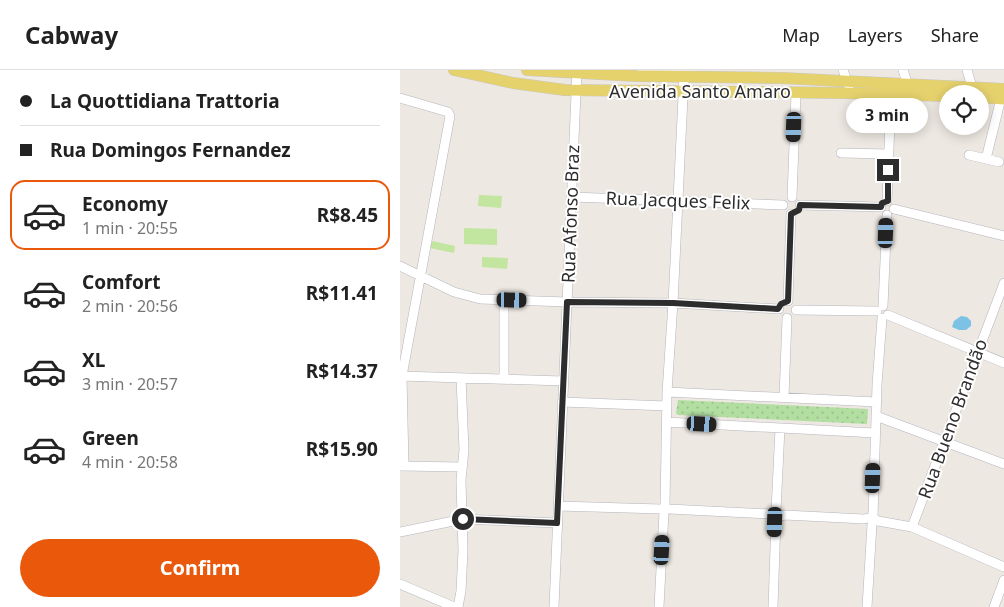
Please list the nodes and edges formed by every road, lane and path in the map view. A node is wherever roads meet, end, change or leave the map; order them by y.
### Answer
1 (454, 70) edge
2 (527, 70) edge
3 (843, 70) edge
4 (902, 70) edge
5 (967, 70) edge
6 (545, 71) edge
7 (577, 71) edge
8 (636, 73) edge
9 (780, 74) edge
10 (684, 76) junction
11 (847, 81) junction
12 (908, 85) junction
13 (971, 85) edge
14 (939, 86) edge
15 (576, 91) junction
16 (989, 91) edge
17 (682, 92) junction
18 (796, 93) junction
19 (853, 93) junction
20 (891, 94) junction
21 (1003, 95) edge
22 (939, 96) edge
23 (989, 96) edge
24 (400, 98) edge
25 (841, 153) dead end
26 (889, 154) junction
27 (969, 155) dead end
28 (986, 158) junction
29 (999, 162) dead end
30 (792, 196) junction
31 (572, 197) junction
32 (677, 202) junction
33 (884, 204) junction
34 (784, 205) junction
35 (800, 205) junction
36 (891, 212) junction
37 (791, 214) junction
38 (1004, 236) edge
39 (400, 266) edge
40 (420, 276) junction
41 (1004, 283) edge
42 (504, 300) junction
43 (788, 301) junction
44 (567, 302) junction
45 (673, 303) junction
46 (778, 309) junction
47 (796, 310) junction
48 (882, 312) junction
49 (787, 318) junction
50 (400, 329) edge
51 (410, 332) junction
52 (977, 352) junction
53 (1004, 363) edge
54 (401, 376) edge
55 (461, 378) junction
56 (504, 379) junction
57 (564, 381) junction
58 (667, 392) junction
59 (784, 397) junction
60 (562, 402) junction
61 (876, 402) junction
62 (666, 406) junction
63 (876, 416) junction
64 (666, 422) junction
65 (780, 428) junction
66 (875, 433) junction
67 (944, 441) junction
68 (1004, 464) edge
69 (402, 466) edge
70 (462, 467) junction
71 (558, 506) junction
72 (665, 509) junction
73 (777, 515) junction
74 (463, 519) junction
75 (871, 520) junction
76 (557, 523) junction
77 (912, 527) junction
78 (400, 532) edge
79 (1004, 567) edge
80 (1004, 580) edge
81 (400, 584) edge
82 (454, 607) edge
83 (458, 607) edge
84 (554, 607) edge
85 (659, 607) edge
86 (773, 607) edge
87 (867, 607) edge
88 (994, 607) edge

1 - 15 main road, Avenida Santo Amaro
2 - 6 main road, Avenida Santo Amaro
3 - 11 street
4 - 12 street
5 - 13 street
6 - 7 main road, Avenida Santo Amaro
7 - 8 main road, Avenida Santo Amaro
7 - 15 street, Rua Afonso Braz
8 - 10 main road, Avenida Santo Amaro
9 - 10 main road, Avenida Santo Amaro
9 - 11 main road, Avenida Santo Amaro
10 - 17 street
11 - 12 main road, Avenida Santo Amaro
11 - 19 street
12 - 14 main road, Avenida Santo Amaro
15 - 17 main road, Avenida Santo Amaro
15 - 31 street, Rua Afonso Braz
16 - 21 main road, Avenida Santo Amaro
17 - 18 main road, Avenida Santo Amaro
17 - 32 street
18 - 19 main road, Avenida Santo Amaro
18 - 30 street
19 - 20 main road, Avenida Santo Amaro
20 - 22 main road, Avenida Santo Amaro
20 - 26 street
21 - 23 main road
21 - 28 street
24 - 40 street
25 - 26 street
26 - 33 street
27 - 28 street
28 - 29 street
30 - 34 street
30 - 35 street
31 - 32 street, Rua Jacques Felix
31 - 44 street, Rua Afonso Braz
32 - 34 street, Rua Jacques Felix
32 - 45 street
33 - 35 street
33 - 36 street
34 - 37 street
35 - 37 street
36 - 38 street
36 - 48 street
37 - 43 street
39 - 40 street
40 - 42 street
40 - 51 street
41 - 52 street, Rua Bueno Brandão
42 - 44 street
42 - 56 street
43 - 46 street
43 - 47 street
44 - 45 street
44 - 57 street, Rua Afonso Braz
45 - 46 street
45 - 58 street
46 - 49 street
47 - 48 street
47 - 49 street
48 - 52 street
48 - 61 street
49 - 59 street
50 - 51 street
51 - 54 street
52 - 53 street
52 - 67 street, Rua Bueno Brandão
54 - 55 street
54 - 69 street
55 - 56 street
55 - 70 street
56 - 57 street
57 - 60 street, Rua Afonso Braz
58 - 59 street
58 - 62 street
59 - 61 street
60 - 62 street
60 - 71 street, Rua Afonso Braz
61 - 63 street
62 - 64 street
63 - 66 street
63 - 67 street
64 - 65 street
64 - 72 street
65 - 66 street
65 - 73 street
66 - 75 street
67 - 68 street
67 - 77 street, Rua Bueno Brandão
69 - 70 street
70 - 74 street
71 - 72 street
71 - 76 street, Rua Afonso Braz
72 - 73 street
72 - 85 street
73 - 75 street
73 - 86 street
74 - 76 street
74 - 78 street
74 - 83 street
75 - 77 street
75 - 87 street
76 - 84 street, Rua Afonso Braz
77 - 79 street
80 - 88 street
81 - 82 street

